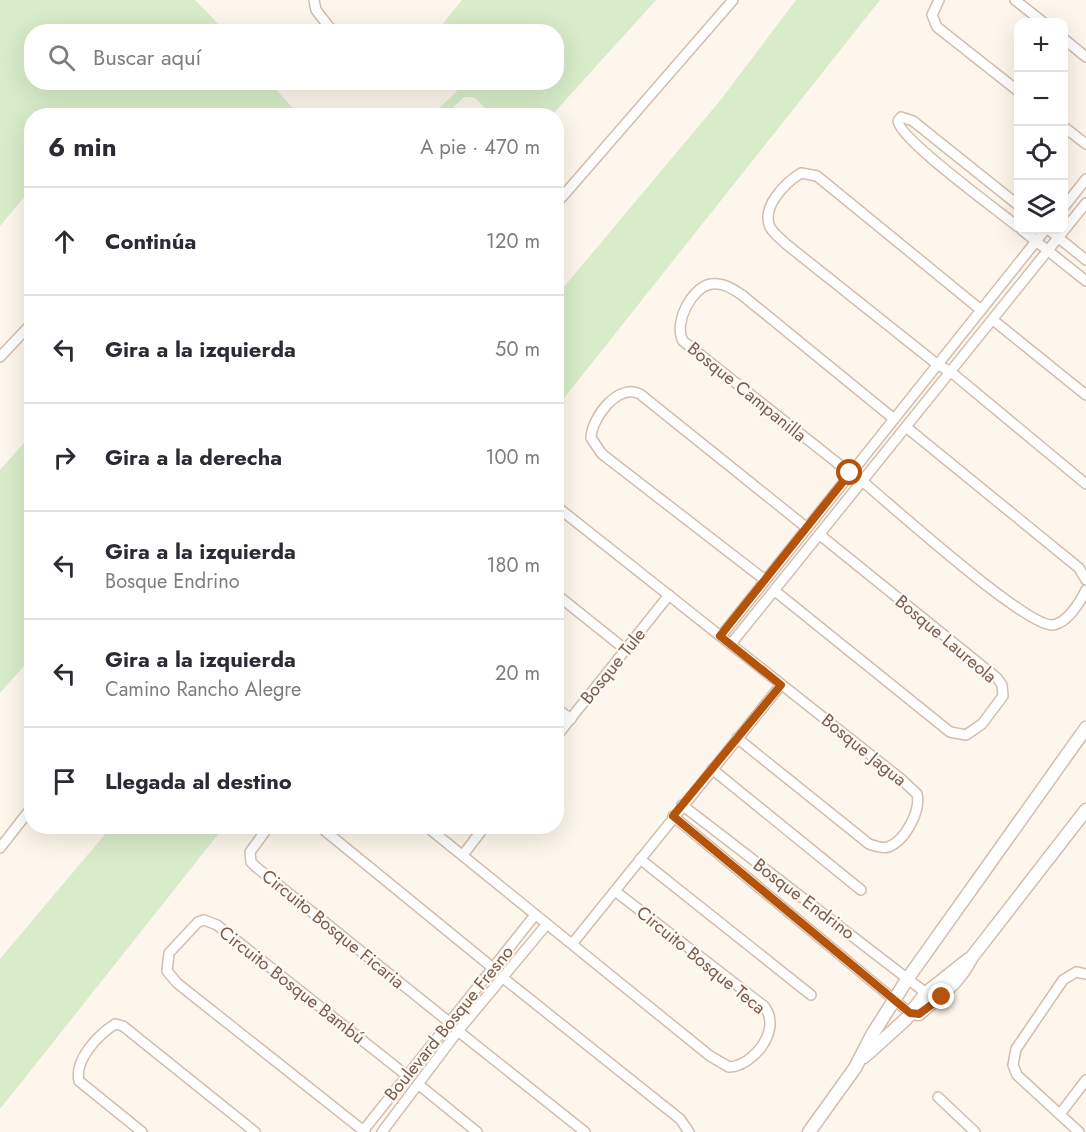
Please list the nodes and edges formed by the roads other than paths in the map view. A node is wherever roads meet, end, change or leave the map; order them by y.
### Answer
1 (314, 0) edge
2 (733, 0) edge
3 (939, 0) edge
4 (1015, 0) edge
5 (1038, 18) edge
6 (327, 24) edge
7 (1068, 42) edge
8 (1086, 57) edge
9 (1014, 88) edge
10 (1068, 130) edge
11 (1086, 144) edge
12 (1086, 179) edge
13 (564, 195) edge
14 (1014, 202) edge
15 (1068, 202) edge
16 (1086, 203) edge
17 (1014, 223) edge
18 (1027, 234) edge
19 (1043, 234) edge
20 (1052, 234) edge
21 (1058, 238) junction
22 (1036, 241) junction
23 (1049, 251) junction
24 (1086, 260) edge
25 (1086, 281) edge
26 (981, 310) junction
27 (993, 320) junction
28 (24, 332) edge
29 (0, 357) edge
30 (938, 365) junction
31 (951, 372) junction
32 (1086, 395) edge
33 (894, 419) junction
34 (906, 427) junction
35 (850, 473) junction
36 (862, 481) junction
37 (1086, 484) edge
38 (564, 512) edge
39 (807, 528) junction
40 (819, 535) junction
41 (765, 580) junction
42 (1086, 580) edge
43 (1086, 590) edge
44 (775, 591) junction
45 (669, 595) junction
46 (564, 600) edge
47 (720, 636) junction
48 (732, 644) junction
49 (626, 650) junction
50 (781, 685) junction
51 (564, 714) edge
52 (571, 719) junction
53 (564, 726) edge
54 (1086, 728) edge
55 (737, 738) junction
56 (711, 769) junction
57 (682, 805) junction
58 (1086, 810) edge
59 (673, 816) junction
60 (24, 817) edge
61 (263, 834) edge
62 (329, 834) edge
63 (436, 834) edge
64 (479, 834) edge
65 (0, 848) edge
66 (462, 855) junction
67 (640, 859) junction
68 (861, 890) dead end
69 (615, 891) junction
70 (535, 915) junction
71 (547, 924) junction
72 (572, 944) junction
73 (972, 957) junction
74 (493, 968) junction
75 (1086, 974) edge
76 (502, 977) junction
77 (908, 978) junction
78 (926, 993) junction
79 (811, 995) dead end
80 (893, 1001) junction
81 (910, 1013) junction
82 (449, 1022) junction
83 (458, 1031) junction
84 (859, 1062) junction
85 (406, 1075) junction
86 (1086, 1080) edge
87 (418, 1084) junction
88 (938, 1097) dead end
89 (1060, 1114) junction
90 (142, 1132) edge
91 (255, 1132) edge
92 (364, 1132) edge
93 (382, 1132) edge
94 (477, 1132) edge
95 (585, 1132) edge
96 (689, 1132) edge
97 (809, 1132) edge
98 (975, 1132) edge
99 (1078, 1132) edge

1 - 6 street
2 - 13 street
3 - 9 street
4 - 5 street
7 - 8 street
10 - 11 street
12 - 15 street
14 - 17 street
16 - 21 street
18 - 22 street
19 - 22 street
20 - 21 street
21 - 23 street
21 - 24 street
22 - 23 street
22 - 26 street
23 - 25 street
23 - 27 street
26 - 30 street
26 - 30 street
27 - 31 street
27 - 32 street
28 - 29 street
30 - 31 street
30 - 33 street
31 - 34 street
31 - 37 street
33 - 35 street
33 - 35 street, Bosque Campanilla
34 - 36 street
34 - 42 street
35 - 39 street
36 - 40 street
36 - 43 street
38 - 45 street
39 - 41 street
39 - 41 street
40 - 44 street
40 - 44 street, Bosque Laureola
41 - 47 street
44 - 48 street
45 - 47 street
45 - 49 street, Bosque Tule
46 - 49 street
47 - 48 street
48 - 50 street
49 - 52 street, Bosque Tule
50 - 55 street
50 - 55 street, Bosque Jagua
51 - 52 street
52 - 53 street, Bosque Tule
54 - 77 street
55 - 56 street
56 - 57 street
56 - 68 street
57 - 59 street
57 - 77 street, Bosque Endrino
58 - 73 street
59 - 67 street
59 - 80 street, Bosque Endrino
60 - 65 street
61 - 82 street, Circuito Bosque Ficaria
62 - 74 street
63 - 66 street
64 - 66 street
66 - 70 street
67 - 69 street
67 - 79 street
69 - 72 street
69 - 72 street, Circuito Bosque Teca
70 - 71 street
70 - 74 street, Boulevard Bosque Fresno
71 - 72 street
71 - 76 street, Boulevard Bosque Fresno
73 - 78 street
73 - 81 street
74 - 82 street, Boulevard Bosque Fresno
75 - 89 street
76 - 83 street, Boulevard Bosque Fresno
76 - 96 street
77 - 78 street, Bosque Endrino
77 - 80 street
78 - 81 street
80 - 81 street, Bosque Endrino
80 - 84 street
81 - 84 street
82 - 85 street, Boulevard Bosque Fresno
83 - 87 street, Boulevard Bosque Fresno
83 - 95 street
84 - 97 street
85 - 92 street, Boulevard Bosque Fresno
85 - 92 street, Circuito Bosque Bambú
86 - 89 street
87 - 93 street, Boulevard Bosque Fresno
87 - 94 street
88 - 98 street
89 - 99 street
90 - 91 street

